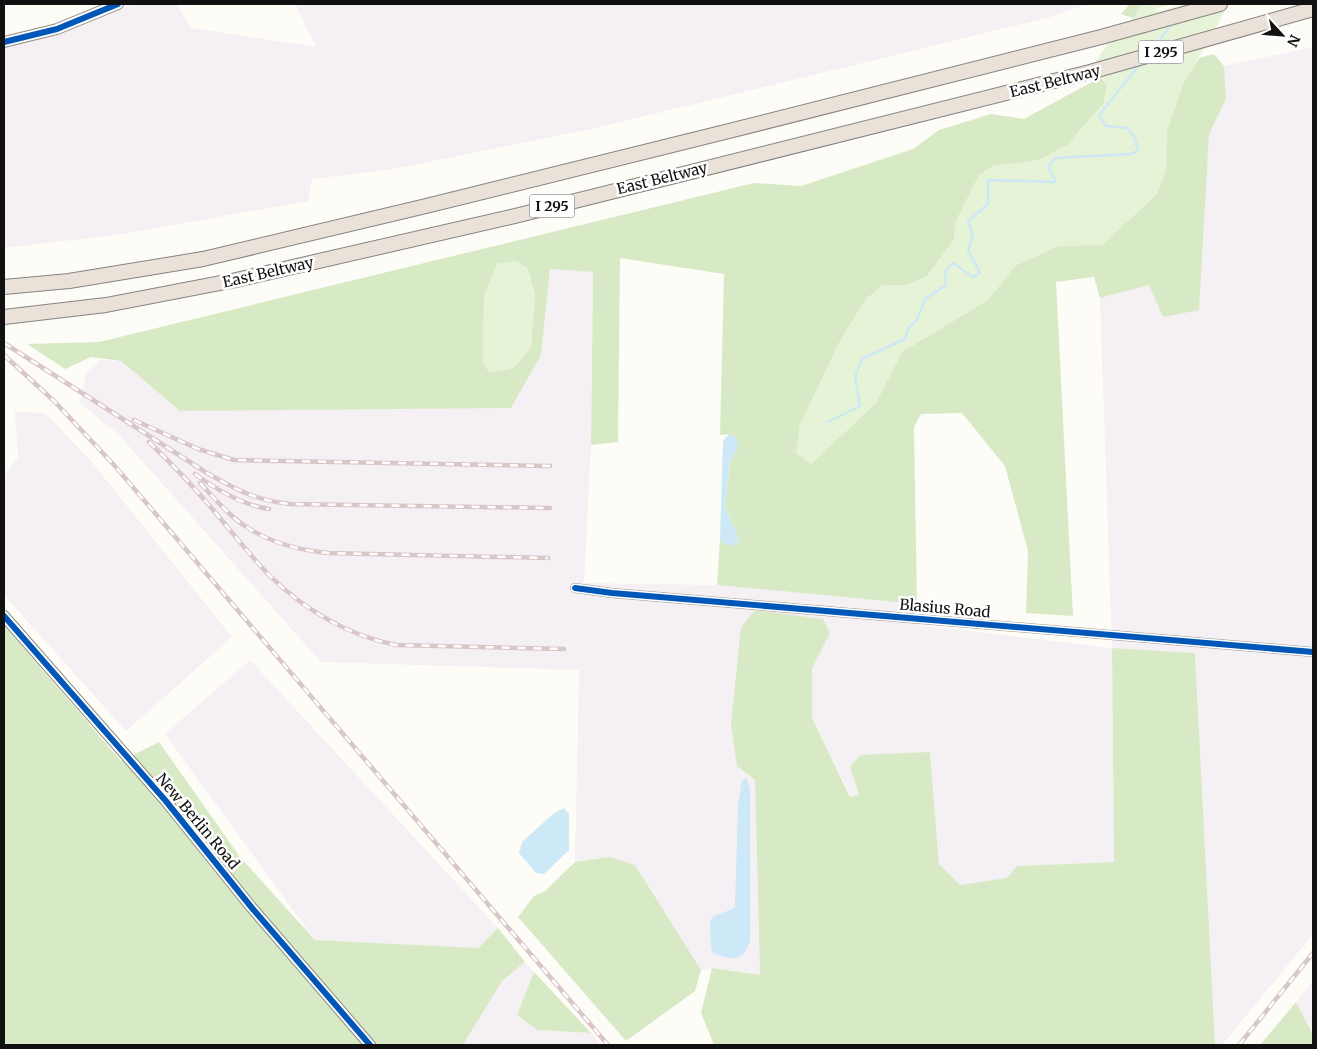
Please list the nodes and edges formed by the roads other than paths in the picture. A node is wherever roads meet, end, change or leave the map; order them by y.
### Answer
1 (118, 4) edge
2 (1220, 4) edge
3 (1313, 9) edge
4 (4, 42) edge
5 (4, 287) edge
6 (6, 317) edge
7 (575, 588) dead end
8 (4, 616) edge
9 (1313, 652) edge
10 (370, 1045) edge

1 - 4 street
2 - 5 highway, East Beltway / I 295
3 - 6 highway, East Beltway / I 295
7 - 9 street, Blasius Road
8 - 10 street, New Berlin Road

